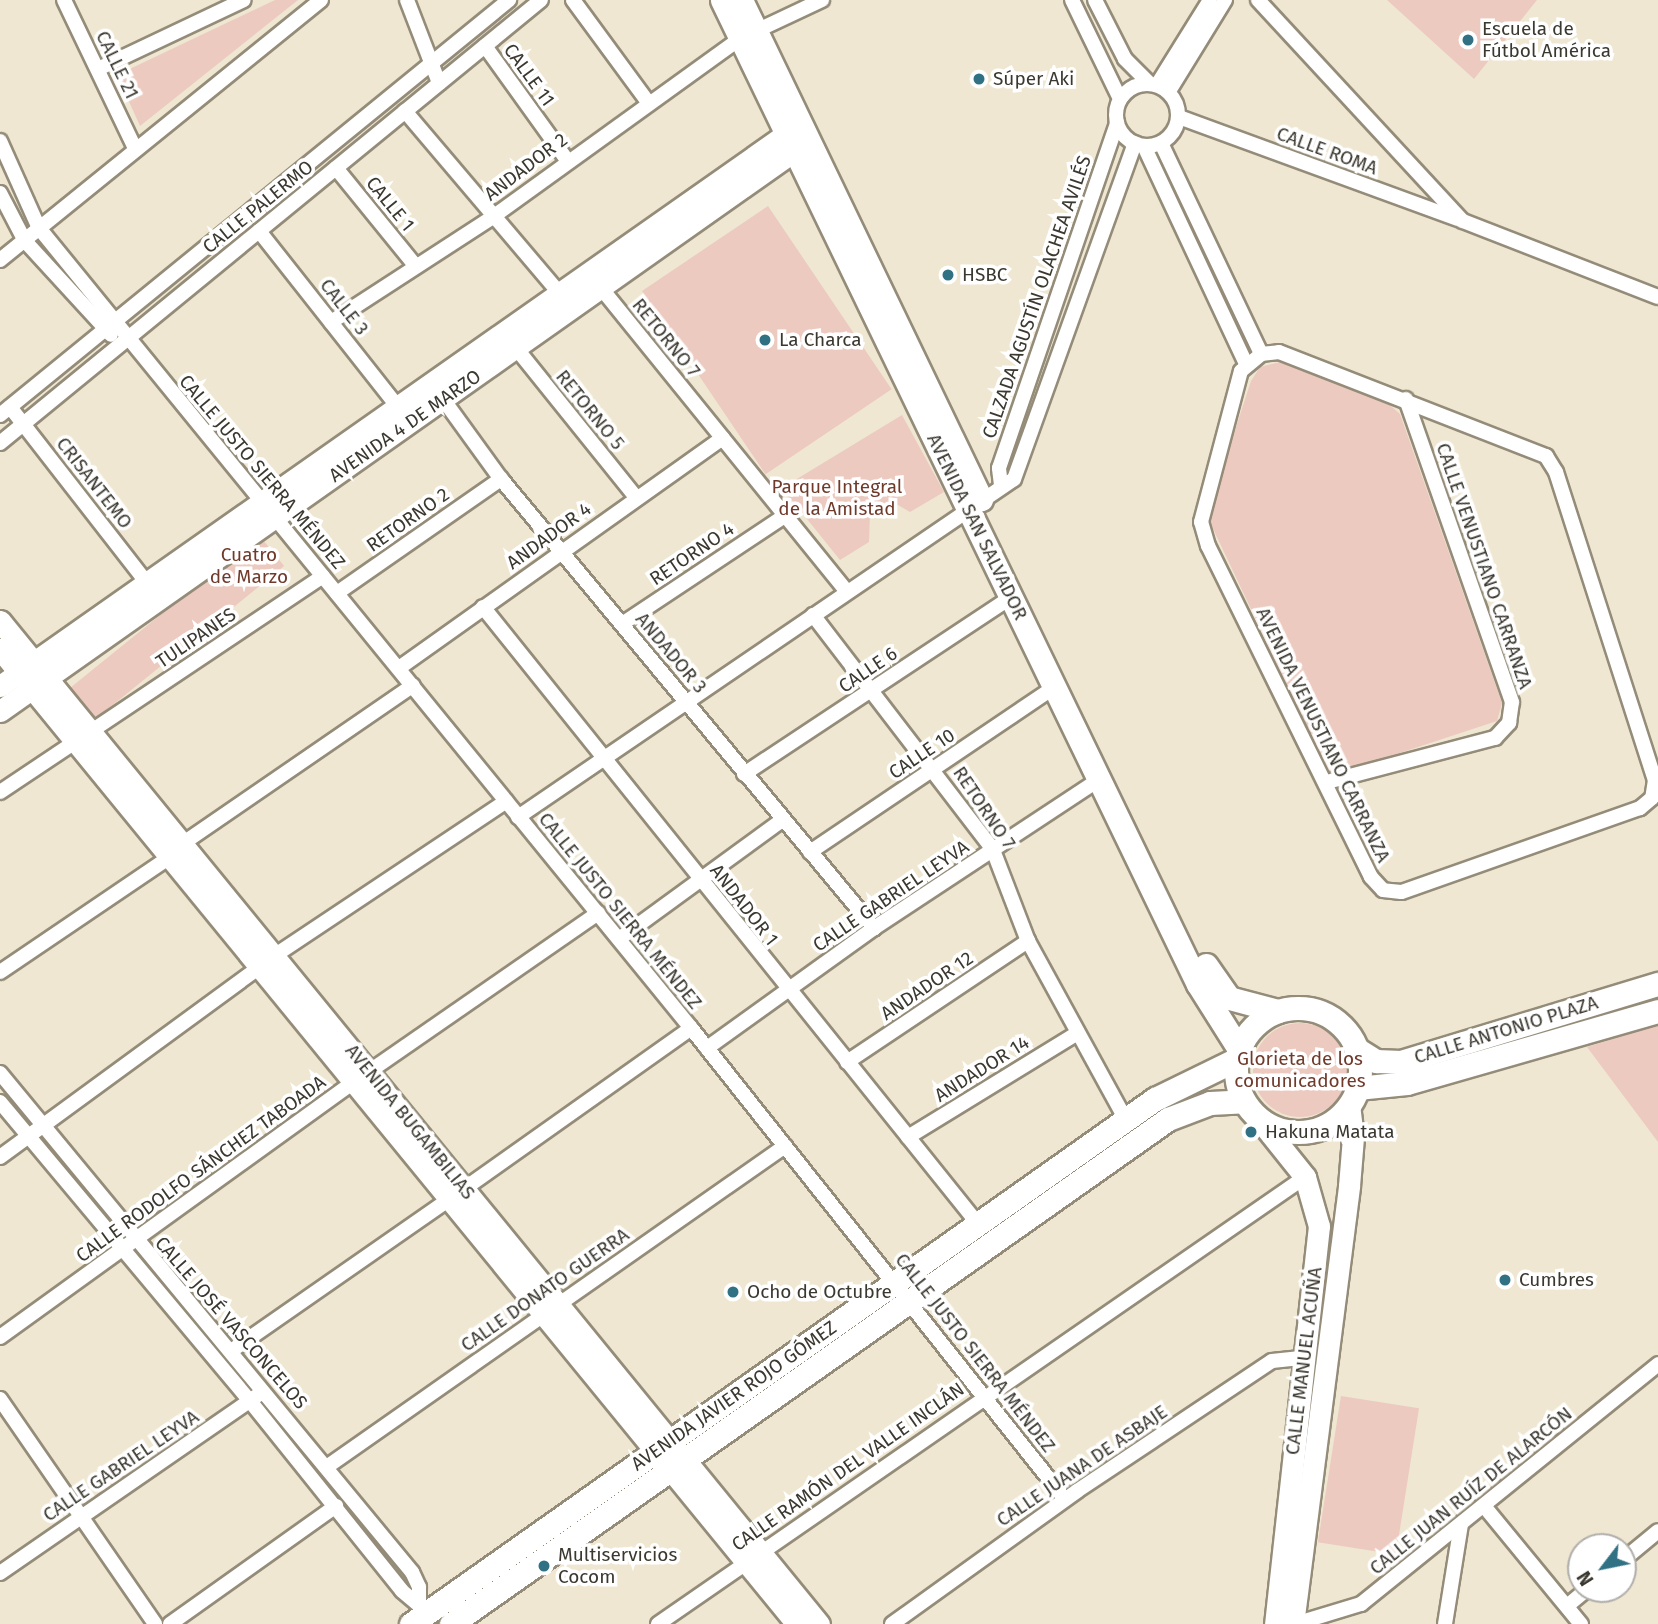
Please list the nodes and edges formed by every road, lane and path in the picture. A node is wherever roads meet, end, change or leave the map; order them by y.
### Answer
1 (64, 0) edge
2 (244, 0) edge
3 (321, 0) edge
4 (407, 0) edge
5 (509, 0) edge
6 (541, 0) edge
7 (573, 0) edge
8 (722, 0) edge
9 (741, 0) edge
10 (822, 0) edge
11 (1072, 0) edge
12 (1095, 0) edge
13 (1210, 0) edge
14 (1225, 0) edge
15 (1258, 0) edge
16 (749, 35) junction
17 (485, 46) junction
18 (429, 65) junction
19 (98, 69) junction
20 (439, 83) junction
21 (1158, 86) junction
22 (1120, 99) junction
23 (648, 102) junction
24 (405, 111) junction
25 (1179, 117) junction
26 (1117, 123) junction
27 (798, 137) junction
28 (0, 141) edge
29 (1161, 143) junction
30 (1140, 145) junction
31 (135, 148) junction
32 (567, 160) junction
33 (335, 168) junction
34 (0, 193) edge
35 (494, 216) junction
36 (7, 220) edge
37 (1462, 221) junction
38 (39, 228) junction
39 (259, 231) junction
40 (25, 241) junction
41 (0, 260) edge
42 (414, 264) junction
43 (595, 281) junction
44 (560, 294) junction
45 (1658, 297) edge
46 (117, 319) junction
47 (331, 322) junction
48 (105, 329) junction
49 (126, 340) junction
50 (516, 348) junction
51 (1261, 354) junction
52 (1246, 364) junction
53 (443, 399) junction
54 (1406, 399) junction
55 (398, 407) junction
56 (5, 411) edge
57 (23, 424) junction
58 (723, 438) junction
59 (0, 443) edge
60 (500, 479) junction
61 (1000, 485) junction
62 (635, 496) junction
63 (976, 505) junction
64 (268, 510) junction
65 (783, 517) junction
66 (561, 551) junction
67 (323, 576) junction
68 (148, 583) junction
69 (846, 590) junction
70 (337, 593) junction
71 (1011, 597) junction
72 (483, 607) junction
73 (813, 615) junction
74 (0, 621) edge
75 (622, 624) junction
76 (0, 649) edge
77 (400, 668) junction
78 (33, 676) junction
79 (413, 685) junction
80 (0, 687) edge
81 (1055, 687) junction
82 (874, 690) junction
83 (685, 701) junction
84 (0, 711) edge
85 (83, 737) junction
86 (601, 757) junction
87 (935, 769) junction
88 (744, 774) junction
89 (1100, 779) junction
90 (1327, 782) junction
91 (0, 792) edge
92 (1652, 798) joint
93 (506, 801) junction
94 (518, 817) junction
95 (782, 820) junction
96 (993, 849) junction
97 (176, 850) junction
98 (810, 852) junction
99 (701, 881) junction
100 (598, 913) junction
101 (874, 928) junction
102 (619, 939) junction
103 (1028, 941) junction
104 (267, 961) junction
105 (0, 972) edge
106 (1658, 984) edge
107 (788, 992) junction
108 (1658, 1011) edge
109 (1278, 1012) junction
110 (691, 1028) junction
111 (1076, 1034) junction
112 (706, 1048) junction
113 (1356, 1048) junction
114 (1238, 1054) junction
115 (847, 1062) junction
116 (0, 1073) edge
117 (362, 1077) junction
118 (1353, 1096) junction
119 (1155, 1099) junction
120 (0, 1102) edge
121 (1251, 1109) junction
122 (1168, 1119) junction
123 (1126, 1120) junction
124 (44, 1125) junction
125 (29, 1136) junction
126 (908, 1137) junction
127 (785, 1146) junction
128 (0, 1157) edge
129 (1304, 1177) junction
130 (457, 1194) junction
131 (978, 1224) junction
132 (136, 1241) junction
133 (121, 1251) junction
134 (895, 1283) junction
135 (910, 1301) junction
136 (552, 1310) junction
137 (0, 1337) edge
138 (231, 1351) junction
139 (1303, 1357) junction
140 (1658, 1364) edge
141 (264, 1391) junction
142 (986, 1395) junction
143 (0, 1399) edge
144 (250, 1401) junction
145 (671, 1455) junction
146 (328, 1465) junction
147 (1065, 1499) junction
148 (336, 1506) junction
149 (1484, 1506) junction
150 (82, 1516) junction
151 (1461, 1524) junction
152 (1658, 1531) edge
153 (1637, 1548) edge
154 (754, 1557) junction
155 (0, 1573) edge
156 (1571, 1603) edge
157 (1567, 1606) junction
158 (418, 1614) edge
159 (155, 1624) edge
160 (170, 1624) edge
161 (451, 1624) edge
162 (658, 1624) edge
163 (797, 1624) edge
164 (819, 1624) edge
165 (892, 1624) edge
166 (1285, 1624) edge
167 (1445, 1624) edge
168 (1581, 1624) edge

1 - 19 street, CALLE 21
2 - 19 street
3 - 31 street
4 - 18 street
5 - 18 street, CALLE PALERMO
6 - 17 street, CALLE PALERMO
7 - 23 street
8 - 16 main road, AVENIDA SAN SALVADOR
9 - 16 main road, AVENIDA SAN SALVADOR
10 - 16 street, ANDADOR 2
11 - 22 street
12 - 21 street
13 - 21 street
14 - 21 street
15 - 37 street, CALLE ROMA
16 - 23 street, ANDADOR 2
16 - 27 main road, AVENIDA SAN SALVADOR
17 - 20 street, CALLE PALERMO
17 - 32 street, CALLE 11
18 - 20 street
18 - 46 street, CALLE PALERMO
19 - 31 street, CALLE 21
20 - 24 street, CALLE PALERMO
21 - 22 street
21 - 25 street
22 - 26 street
23 - 32 street, ANDADOR 2
24 - 33 street, CALLE PALERMO
24 - 35 street
25 - 29 street
25 - 37 street, CALLE ROMA
26 - 30 street
26 - 61 street, CALZADA AGUSTÍN OLACHEA AVILÉS
27 - 43 main road, AVENIDA 4 DE MARZO
27 - 63 main road, AVENIDA SAN SALVADOR
28 - 38 street
29 - 30 street
29 - 51 street
30 - 52 street
30 - 61 street, CALZADA AGUSTÍN OLACHEA AVILÉS
31 - 38 street
32 - 35 street, ANDADOR 2
33 - 39 street, CALLE PALERMO
33 - 42 street, CALLE 1
34 - 36 street
35 - 42 street, ANDADOR 2
35 - 44 street
36 - 40 street
37 - 45 street, CALLE ROMA
38 - 40 street
38 - 46 street
39 - 47 street, CALLE 3
39 - 49 street, CALLE PALERMO
40 - 41 street
40 - 48 street
42 - 47 street, ANDADOR 2
43 - 44 main road, AVENIDA 4 DE MARZO
43 - 50 main road, AVENIDA 4 DE MARZO
43 - 58 street, RETORNO 7
44 - 55 main road, AVENIDA 4 DE MARZO
46 - 48 street, CALLE PALERMO
46 - 49 street
47 - 55 street, CALLE 3
48 - 49 street
48 - 56 street, CALLE PALERMO
49 - 57 street, CALLE PALERMO
49 - 64 street, CALLE JUSTO SIERRA MÉNDEZ
50 - 53 main road, AVENIDA 4 DE MARZO
50 - 62 street, RETORNO 5
51 - 52 street
51 - 54 street, CALLE VENUSTIANO CARRANZA
52 - 90 street, AVENIDA VENUSTIANO CARRANZA
53 - 60 street, ANDADOR 3
53 - 64 main road, AVENIDA 4 DE MARZO
54 - 90 street, CALLE VENUSTIANO CARRANZA
54 - 92 street, CALLE VENUSTIANO CARRANZA
55 - 64 main road, AVENIDA 4 DE MARZO
56 - 57 street, CRISANTEMO
57 - 59 street, CALLE PALERMO
57 - 68 street, CRISANTEMO
58 - 62 street, ANDADOR 4
58 - 65 street, RETORNO 7
60 - 66 street, ANDADOR 3
60 - 70 street, RETORNO 2
61 - 63 street, CALZADA AGUSTÍN OLACHEA AVILÉS
62 - 66 street, ANDADOR 4
63 - 69 street, CALZADA AGUSTÍN OLACHEA AVILÉS
63 - 71 main road, AVENIDA SAN SALVADOR
63 - 109 main road, AVENIDA SAN SALVADOR
64 - 67 street, CALLE JUSTO SIERRA MÉNDEZ
64 - 68 main road, AVENIDA 4 DE MARZO
64 - 78 main road, AVENIDA 4 DE MARZO
65 - 69 street, RETORNO 7
65 - 75 street, RETORNO 4
66 - 72 street, ANDADOR 4
66 - 75 street, ANDADOR 3
67 - 70 street, CALLE JUSTO SIERRA MÉNDEZ
67 - 85 street, TULIPANES
68 - 78 main road, AVENIDA 4 DE MARZO
69 - 73 street, CALZADA AGUSTÍN OLACHEA AVILÉS
70 - 77 street, CALLE JUSTO SIERRA MÉNDEZ
71 - 81 main road, AVENIDA SAN SALVADOR
71 - 82 street, CALLE 6
72 - 77 street, ANDADOR 4
72 - 86 street, ANDADOR 1
73 - 82 street, RETORNO 7
73 - 83 street, CALZADA AGUSTÍN OLACHEA AVILÉS
74 - 78 main road, AVENIDA BUGAMBILIAS
75 - 83 street, ANDADOR 3
76 - 78 main road, AVENIDA BUGAMBILIAS
77 - 79 street, CALLE JUSTO SIERRA MÉNDEZ
78 - 80 main road, AVENIDA 4 DE MARZO
78 - 84 main road, AVENIDA 4 DE MARZO
78 - 85 main road, AVENIDA BUGAMBILIAS
79 - 93 street, CALLE JUSTO SIERRA MÉNDEZ
79 - 97 street
81 - 87 street, CALLE 10
81 - 89 main road, AVENIDA SAN SALVADOR
82 - 87 street, RETORNO 7
82 - 88 street, CALLE 6
83 - 86 street, CALZADA AGUSTÍN OLACHEA AVILÉS
83 - 88 street, ANDADOR 3
85 - 91 street, TULIPANES
85 - 97 main road, AVENIDA BUGAMBILIAS
86 - 94 street, CALZADA AGUSTÍN OLACHEA AVILÉS
86 - 99 street, ANDADOR 1
87 - 96 street, RETORNO 7
87 - 98 street, CALLE 10
88 - 95 street, ANDADOR 3
89 - 96 street, CALLE GABRIEL LEYVA
89 - 114 main road, AVENIDA SAN SALVADOR
90 - 92 street, AVENIDA VENUSTIANO CARRANZA
93 - 94 street, CALLE JUSTO SIERRA MÉNDEZ
93 - 104 street
94 - 100 street, CALLE JUSTO SIERRA MÉNDEZ
95 - 98 street, ANDADOR 3
95 - 99 street
96 - 101 street, CALLE GABRIEL LEYVA
96 - 103 street, RETORNO 7
97 - 104 main road, AVENIDA BUGAMBILIAS
97 - 105 street
98 - 101 street, ANDADOR 3
99 - 102 street
99 - 107 street, ANDADOR 1
100 - 102 street, CALLE JUSTO SIERRA MÉNDEZ
100 - 117 street, CALLE RODOLFO SÁNCHEZ TABOADA
101 - 107 street, CALLE GABRIEL LEYVA
102 - 110 street, CALLE JUSTO SIERRA MÉNDEZ
103 - 111 street, RETORNO 7
103 - 115 street, ANDADOR 12
104 - 117 main road, AVENIDA BUGAMBILIAS
104 - 124 street
106 - 113 main road, CALLE ANTONIO PLAZA
107 - 112 street, CALLE GABRIEL LEYVA
107 - 115 street, ANDADOR 1
108 - 118 main road, CALLE ANTONIO PLAZA
109 - 113 main road
109 - 114 main road
110 - 112 street, CALLE JUSTO SIERRA MÉNDEZ
110 - 130 street
111 - 123 street, RETORNO 7
111 - 126 street, ANDADOR 14
112 - 127 street, CALLE JUSTO SIERRA MÉNDEZ
113 - 118 main road
114 - 119 main road, AVENIDA JAVIER ROJO GÓMEZ
114 - 121 main road
115 - 126 street, ANDADOR 1
116 - 124 street, CALLE JOSÉ VASCONCELOS
117 - 130 main road, AVENIDA BUGAMBILIAS
117 - 132 street, CALLE RODOLFO SÁNCHEZ TABOADA
118 - 121 main road
118 - 166 main road, CALLE MANUEL ACUÑA
119 - 122 main road
119 - 123 main road, AVENIDA JAVIER ROJO GÓMEZ
120 - 125 street, CALLE JOSÉ VASCONCELOS
121 - 122 main road, AVENIDA JAVIER ROJO GÓMEZ
121 - 129 main road, CALLE MANUEL ACUÑA
122 - 135 main road, AVENIDA JAVIER ROJO GÓMEZ
123 - 131 main road, AVENIDA JAVIER ROJO GÓMEZ
124 - 125 street
124 - 132 street, CALLE JOSÉ VASCONCELOS
125 - 128 street
125 - 133 street, CALLE JOSÉ VASCONCELOS
126 - 131 street, ANDADOR 1
127 - 134 street, CALLE JUSTO SIERRA MÉNDEZ
127 - 136 street, CALLE DONATO GUERRA
129 - 139 main road, CALLE MANUEL ACUÑA
129 - 142 street, CALLE RAMÓN DEL VALLE INCLÁN
130 - 136 main road, AVENIDA BUGAMBILIAS
130 - 138 street
131 - 134 main road, AVENIDA JAVIER ROJO GÓMEZ
132 - 133 street, CALLE RODOLFO SÁNCHEZ TABOADA
132 - 138 street, CALLE JOSÉ VASCONCELOS
133 - 137 street, CALLE RODOLFO SÁNCHEZ TABOADA
133 - 144 street, CALLE JOSÉ VASCONCELOS
134 - 135 street, CALLE JUSTO SIERRA MÉNDEZ
134 - 145 main road, AVENIDA JAVIER ROJO GÓMEZ
135 - 142 street, CALLE JUSTO SIERRA MÉNDEZ
135 - 145 main road, AVENIDA JAVIER ROJO GÓMEZ
136 - 145 main road, AVENIDA BUGAMBILIAS
136 - 146 street, CALLE DONATO GUERRA
138 - 141 street, CALLE JOSÉ VASCONCELOS
139 - 147 street, CALLE JUANA DE ASBAJE
139 - 166 main road, CALLE MANUEL ACUÑA
140 - 149 street, CALLE JUAN RUÍZ DE ALARCÓN
141 - 144 street, CALLE GABRIEL LEYVA
141 - 146 street, CALLE JOSÉ VASCONCELOS
142 - 147 street, CALLE JUSTO SIERRA MÉNDEZ
142 - 154 street, CALLE RAMÓN DEL VALLE INCLÁN
143 - 150 street
144 - 148 street, CALLE JOSÉ VASCONCELOS
144 - 150 street, CALLE GABRIEL LEYVA
145 - 154 main road, AVENIDA BUGAMBILIAS
145 - 158 main road, AVENIDA JAVIER ROJO GÓMEZ
145 - 161 main road, AVENIDA JAVIER ROJO GÓMEZ
146 - 158 street, CALLE JOSÉ VASCONCELOS
147 - 165 street, CALLE JUANA DE ASBAJE
148 - 158 street, CALLE JOSÉ VASCONCELOS
148 - 160 street
149 - 151 street, CALLE JUAN RUÍZ DE ALARCÓN
149 - 157 street
150 - 155 street, CALLE GABRIEL LEYVA
150 - 159 street
151 - 166 street, CALLE JUAN RUÍZ DE ALARCÓN
151 - 167 street
152 - 153 street
154 - 162 street, CALLE RAMÓN DEL VALLE INCLÁN
154 - 163 main road, AVENIDA BUGAMBILIAS
154 - 164 main road, AVENIDA BUGAMBILIAS
156 - 157 street
157 - 168 street

